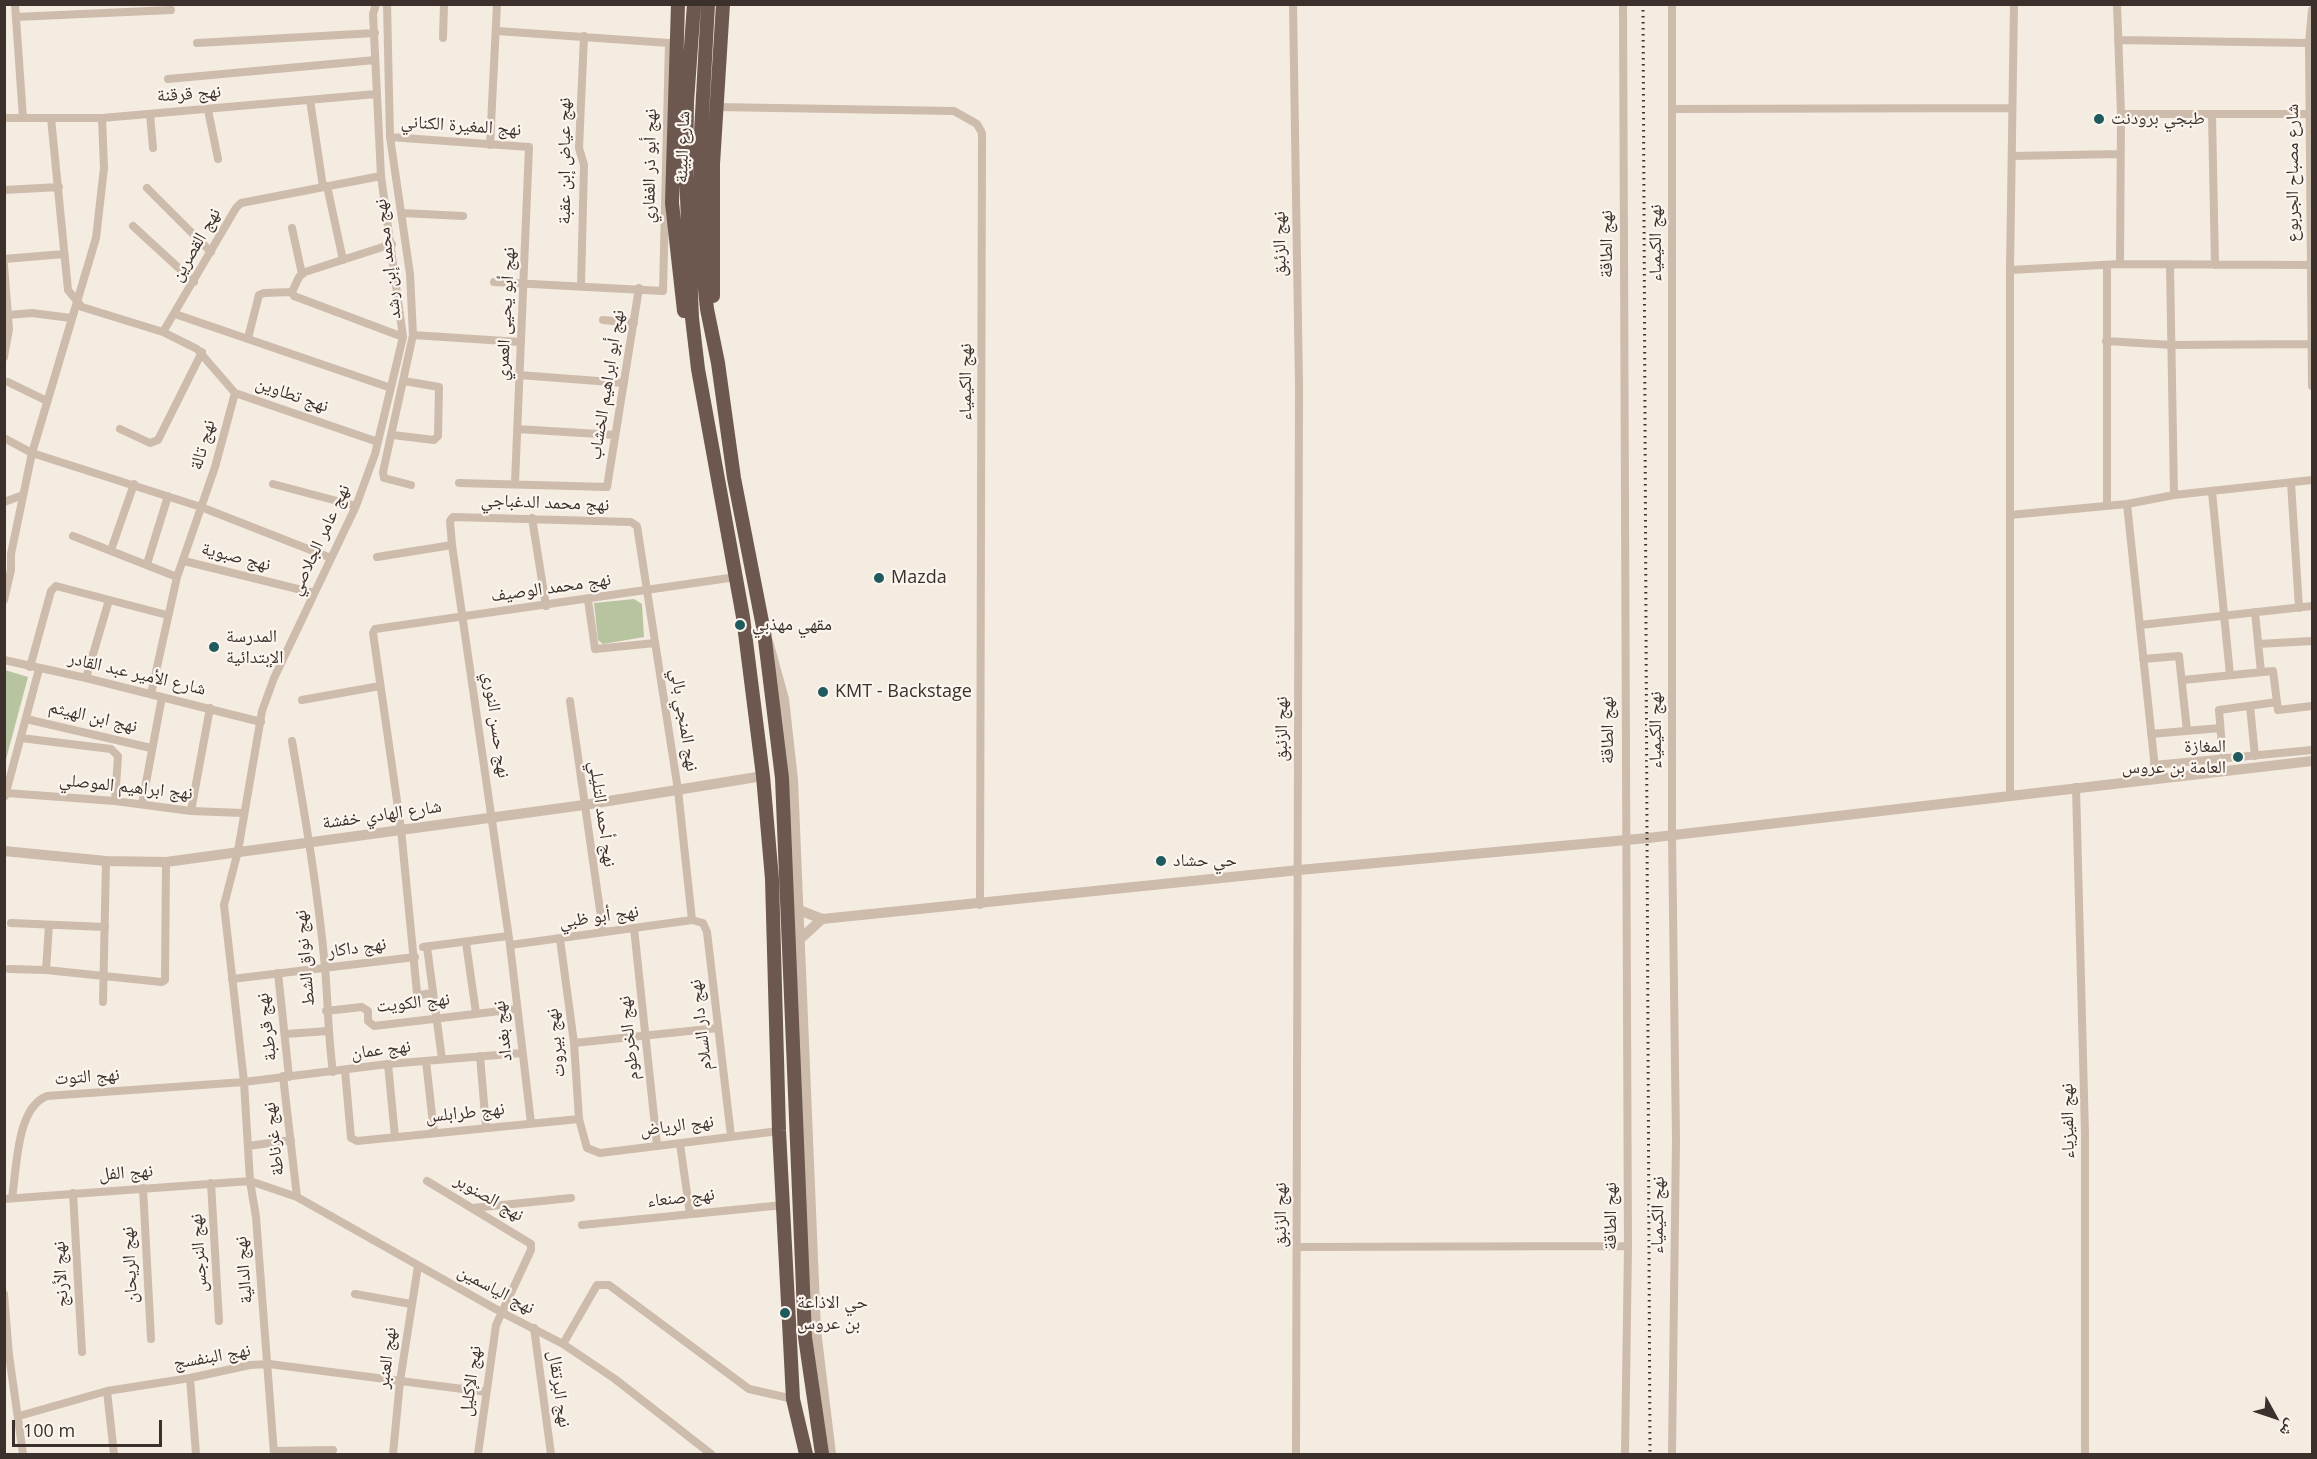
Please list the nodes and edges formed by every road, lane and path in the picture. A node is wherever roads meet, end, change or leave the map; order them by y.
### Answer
1 (15, 4) edge
2 (387, 4) edge
3 (444, 4) edge
4 (497, 4) edge
5 (678, 4) edge
6 (694, 4) edge
7 (708, 4) edge
8 (723, 4) edge
9 (1293, 4) edge
10 (1623, 4) edge
11 (1672, 4) edge
12 (2014, 4) edge
13 (2117, 4) edge
14 (374, 6) edge
15 (2313, 9) edge
16 (171, 10) dead end
17 (16, 17) junction
18 (497, 31) junction
19 (375, 33) junction
20 (584, 36) junction
21 (443, 38) dead end
22 (2118, 40) junction
23 (196, 43) dead end
24 (2309, 43) junction
25 (375, 60) junction
26 (168, 79) dead end
27 (376, 94) junction
28 (310, 100) junction
29 (716, 107) junction
30 (2012, 108) junction
31 (1672, 109) junction
32 (208, 110) junction
33 (150, 114) junction
34 (2121, 114) junction
35 (2309, 114) junction
36 (2212, 115) junction
37 (4, 118) edge
38 (23, 118) junction
39 (51, 118) junction
40 (102, 118) junction
41 (390, 137) junction
42 (490, 145) junction
43 (529, 147) joint
44 (153, 148) dead end
45 (2120, 154) junction
46 (2013, 156) junction
47 (218, 159) dead end
48 (381, 176) junction
49 (59, 187) junction
50 (325, 187) junction
51 (147, 188) dead end
52 (4, 190) edge
53 (401, 213) junction
54 (463, 216) dead end
55 (133, 226) dead end
56 (292, 228) dead end
57 (392, 244) junction
58 (211, 252) junction
59 (64, 254) junction
60 (4, 259) edge
61 (343, 260) junction
62 (2120, 264) junction
63 (4, 265) edge
64 (2107, 265) junction
65 (2215, 265) junction
66 (2310, 265) junction
67 (2170, 266) junction
68 (2010, 270) junction
69 (302, 274) junction
70 (194, 282) junction
71 (494, 282) dead end
72 (524, 284) junction
73 (581, 285) junction
74 (639, 288) junction
75 (292, 292) junction
76 (77, 304) junction
77 (175, 314) junction
78 (8, 315) junction
79 (71, 318) junction
80 (603, 320) dead end
81 (634, 323) junction
82 (7, 329) edge
83 (163, 332) junction
84 (413, 335) junction
85 (403, 337) junction
86 (249, 338) junction
87 (2312, 338) edge
88 (713, 340) junction
89 (2106, 341) junction
90 (520, 342) junction
91 (2172, 345) junction
92 (202, 352) junction
93 (5, 356) edge
94 (698, 369) junction
95 (519, 375) junction
96 (404, 381) junction
97 (8, 382) dead end
98 (624, 383) junction
99 (2313, 386) edge
100 (391, 388) junction
101 (235, 393) junction
102 (47, 401) junction
103 (120, 429) dead end
104 (517, 429) junction
105 (393, 435) junction
106 (615, 435) junction
107 (4, 438) edge
108 (378, 442) junction
109 (32, 453) junction
110 (2313, 480) edge
111 (459, 483) dead end
112 (515, 483) junction
113 (2291, 483) junction
114 (134, 484) junction
115 (273, 484) dead end
116 (411, 485) dead end
117 (2212, 492) junction
118 (22, 495) junction
119 (2174, 495) junction
120 (168, 496) junction
121 (4, 502) edge
122 (2127, 504) junction
123 (356, 506) junction
124 (2107, 506) junction
125 (201, 507) junction
126 (2010, 515) junction
127 (532, 518) junction
128 (451, 519) joint
129 (637, 526) joint
130 (73, 536) dead end
131 (452, 545) junction
132 (111, 550) junction
133 (377, 557) dead end
134 (331, 558) junction
135 (184, 561) junction
136 (8, 562) edge
137 (147, 564) junction
138 (177, 577) junction
139 (736, 577) junction
140 (648, 591) junction
141 (314, 593) junction
142 (5, 597) edge
143 (110, 600) junction
144 (588, 600) junction
145 (546, 606) junction
146 (2313, 606) edge
147 (2299, 608) junction
148 (2255, 612) junction
149 (167, 615) junction
150 (2224, 615) junction
151 (464, 616) junction
152 (2140, 625) junction
153 (764, 633) junction
154 (2313, 640) edge
155 (655, 643) junction
156 (2258, 644) junction
157 (2143, 659) junction
158 (4, 660) edge
159 (34, 668) junction
160 (2261, 672) junction
161 (2230, 675) junction
162 (86, 678) junction
163 (2182, 680) junction
164 (380, 686) junction
165 (151, 694) junction
166 (162, 697) junction
167 (302, 700) dead end
168 (570, 701) dead end
169 (2277, 702) junction
170 (2250, 706) junction
171 (2313, 706) edge
172 (210, 708) junction
173 (26, 718) junction
174 (261, 722) junction
175 (2220, 728) junction
176 (2187, 731) junction
177 (2151, 734) junction
178 (21, 738) junction
179 (292, 741) dead end
180 (151, 748) junction
181 (2313, 750) edge
182 (2255, 756) junction
183 (2223, 759) junction
184 (2313, 761) edge
185 (2154, 765) junction
186 (763, 776) junction
187 (2156, 778) junction
188 (2076, 788) junction
189 (678, 790) junction
190 (5, 795) edge
191 (2010, 795) junction
192 (115, 801) junction
193 (142, 804) junction
194 (584, 805) junction
195 (191, 812) junction
196 (243, 813) junction
197 (492, 817) junction
198 (401, 829) junction
199 (1672, 835) junction
200 (1624, 840) junction
201 (309, 842) junction
202 (4, 851) edge
203 (238, 851) junction
204 (106, 861) junction
205 (166, 862) junction
206 (1299, 870) junction
207 (980, 905) junction
208 (799, 910) junction
209 (822, 919) junction
210 (692, 920) junction
211 (11, 923) dead end
212 (49, 925) junction
213 (105, 927) junction
214 (634, 928) junction
215 (603, 931) junction
216 (560, 939) junction
217 (799, 940) junction
218 (509, 941) junction
219 (466, 943) junction
220 (427, 947) junction
221 (414, 952) junction
222 (9, 969) dead end
223 (325, 969) junction
224 (46, 970) junction
225 (278, 974) junction
226 (104, 978) junction
227 (232, 979) junction
228 (432, 993) junction
229 (103, 1002) dead end
230 (517, 1009) junction
231 (326, 1011) junction
232 (476, 1013) junction
233 (437, 1018) junction
234 (718, 1028) junction
235 (328, 1031) junction
236 (286, 1034) junction
237 (645, 1035) junction
238 (574, 1043) junction
239 (522, 1053) junction
240 (480, 1056) junction
241 (442, 1059) junction
242 (426, 1061) junction
243 (388, 1064) junction
244 (345, 1070) junction
245 (333, 1072) junction
246 (286, 1077) junction
247 (244, 1082) junction
248 (579, 1119) junction
249 (531, 1123) junction
250 (486, 1127) junction
251 (779, 1131) junction
252 (434, 1133) junction
253 (732, 1136) junction
254 (395, 1137) junction
255 (291, 1140) junction
256 (583, 1142) joint
257 (680, 1144) junction
258 (657, 1145) junction
259 (248, 1146) junction
260 (250, 1181) junction
261 (427, 1181) dead end
262 (211, 1183) junction
263 (143, 1188) junction
264 (73, 1193) junction
265 (297, 1197) junction
266 (8, 1198) edge
267 (571, 1198) dead end
268 (783, 1205) junction
269 (472, 1208) junction
270 (690, 1214) junction
271 (582, 1225) dead end
272 (1628, 1246) junction
273 (1298, 1247) junction
274 (418, 1266) junction
275 (4, 1294) edge
276 (355, 1294) dead end
277 (411, 1304) junction
278 (501, 1312) junction
279 (219, 1321) dead end
280 (534, 1328) junction
281 (151, 1339) dead end
282 (563, 1344) junction
283 (82, 1352) dead end
284 (269, 1364) junction
285 (190, 1378) junction
286 (400, 1382) junction
287 (106, 1391) junction
288 (486, 1392) junction
289 (793, 1400) junction
290 (19, 1416) junction
291 (333, 1450) dead end
292 (274, 1453) edge
293 (23, 1455) edge
294 (114, 1455) edge
295 (196, 1455) edge
296 (393, 1455) edge
297 (478, 1455) edge
298 (551, 1455) edge
299 (711, 1455) edge
300 (806, 1455) edge
301 (822, 1455) edge
302 (831, 1455) edge
303 (1296, 1455) edge
304 (1625, 1455) edge
305 (1672, 1455) edge
306 (2085, 1455) edge

1 - 17 street
2 - 41 street, نهج محمد إبن رشد
3 - 21 street
4 - 18 street
5 - 94 highway
6 - 94 highway
7 - 88 highway, شارع البيئة
8 - 29 highway
9 - 206 street, نهج الزئبق
10 - 200 street, نهج الطاقة
11 - 31 street, نهج الكيمياء
12 - 30 street
13 - 22 street
14 - 19 street, نهج عامر الجلاصي
15 - 24 street, شارع مصباح الجربوع
16 - 17 street
17 - 38 street
18 - 20 street
18 - 42 street
19 - 23 street
19 - 25 street, نهج عامر الجلاصي
20 - 73 street, نهج عياض إبن عقبة
20 - 74 street, نهج أبو ذر الغفاري
22 - 24 street
22 - 34 street
24 - 35 street, شارع مصباح الجربوع
25 - 26 street
25 - 27 street, نهج عامر الجلاصي
27 - 28 street, نهج قرقنة
27 - 48 street, نهج عامر الجلاصي
28 - 32 street, نهج قرقنة
28 - 50 street
29 - 88 highway
29 - 207 street, نهج الكيمياء
30 - 31 street
30 - 46 street
31 - 199 street, نهج الكيمياء
32 - 33 street, نهج قرقنة
32 - 47 street
33 - 40 street, نهج قرقنة
33 - 44 street
34 - 36 street
34 - 45 street
35 - 36 street
35 - 66 street, شارع مصباح الجربوع
36 - 65 street
37 - 38 street, نهج قرقنة
38 - 39 street, نهج قرقنة
39 - 40 street, نهج قرقنة
39 - 49 street
40 - 76 street
41 - 42 street, نهج المغيرة الكناني
41 - 53 street, نهج محمد إبن رشد
42 - 43 street, نهج المغيرة الكناني
43 - 72 street, نهج أبو يحيى العمري
45 - 46 street
45 - 62 street
46 - 68 street
48 - 50 street, نهج القصرين
48 - 57 street, نهج عامر الجلاصي
49 - 52 street
49 - 59 street
50 - 58 street, نهج القصرين
50 - 61 street
51 - 58 street
53 - 54 street
53 - 84 street, نهج محمد إبن رشد
55 - 70 street
56 - 69 street
57 - 61 street
57 - 85 street, نهج عامر الجلاصي
58 - 70 street, نهج القصرين
59 - 60 street
59 - 76 street
61 - 69 street
62 - 64 street
62 - 67 street
63 - 78 street
64 - 68 street
64 - 89 street
65 - 66 street
65 - 67 street
66 - 87 street, شارع مصباح الجربوع
67 - 91 street
68 - 126 street
69 - 75 street
70 - 77 street, نهج القصرين
71 - 72 street
72 - 73 street
72 - 90 street, نهج أبو يحيى العمري
73 - 74 street
74 - 81 street, نهج أبو ابراهيم الخشاب
75 - 85 street
75 - 86 street
76 - 79 street
76 - 83 street, نهج تطاوين
77 - 83 street, نهج القصرين
77 - 86 street
78 - 79 street
78 - 82 street
79 - 102 street
80 - 81 street
81 - 98 street, نهج أبو ابراهيم الخشاب
82 - 93 street
83 - 92 street, نهج تطاوين
84 - 90 street
84 - 96 street, نهج محمد إبن رشد
85 - 100 street, نهج عامر الجلاصي
86 - 100 street
87 - 91 street
87 - 99 street, شارع مصباح الجربوع
88 - 153 highway
89 - 91 street
89 - 124 street
90 - 95 street, نهج أبو يحيى العمري
91 - 119 street
92 - 101 street, نهج تطاوين
92 - 103 street
94 - 139 highway
95 - 98 street
95 - 104 street, نهج أبو يحيى العمري
96 - 105 street, نهج محمد إبن رشد
96 - 105 street
97 - 102 street
98 - 106 street, نهج أبو ابراهيم الخشاب
100 - 108 street, نهج عامر الجلاصي
101 - 108 street, نهج تطاوين
101 - 125 street, نهج تالة
102 - 109 street
104 - 106 street
104 - 112 street, نهج أبو يحيى العمري
105 - 116 street, نهج محمد إبن رشد
106 - 112 street, نهج أبو ابراهيم الخشاب
107 - 109 street
108 - 123 street, نهج عامر الجلاصي
109 - 114 street
109 - 118 street
110 - 113 street
111 - 112 street
113 - 117 street
113 - 147 street
114 - 120 street
114 - 132 street
115 - 123 street
117 - 119 street
117 - 150 street
118 - 121 street
118 - 136 street
119 - 122 street
120 - 125 street
120 - 137 street
122 - 124 street
122 - 152 street
123 - 134 street, نهج عامر الجلاصي
124 - 126 street
125 - 134 street
125 - 135 street, نهج تالة
126 - 191 street
127 - 128 street, نهج محمد الدغباجي
127 - 129 street, نهج محمد الدغباجي
127 - 145 street
128 - 131 street, نهج حسن النوري
129 - 140 street, نهج المنجي بالي
130 - 132 street
131 - 133 street
131 - 151 street, نهج حسن النوري
132 - 137 street
134 - 141 street, نهج عامر الجلاصي
135 - 138 street, نهج تالة
135 - 141 street, نهج صبوية
136 - 142 street
137 - 138 street
138 - 149 street, نهج تالة
139 - 140 street, نهج محمد الوصيف
139 - 186 highway
140 - 144 street, نهج محمد الوصيف
140 - 155 street, نهج المنجي بالي
141 - 174 street, نهج عامر الجلاصي
143 - 149 street
143 - 159 street
143 - 162 street
144 - 145 street, نهج محمد الوصيف
144 - 155 street
145 - 151 street, نهج محمد الوصيف
146 - 147 street
147 - 148 street
148 - 150 street
148 - 156 street
149 - 165 street, نهج تالة
150 - 152 street
150 - 161 street
151 - 164 street, نهج محمد الوصيف
151 - 197 street, نهج حسن النوري
152 - 157 street
153 - 208 street
153 - 301 highway
154 - 156 street
155 - 189 street, نهج المنجي بالي
156 - 160 street
157 - 163 street
157 - 177 street
158 - 159 street, شارع الأمير عبد القادر
159 - 162 street, شارع الأمير عبد القادر
159 - 173 street
160 - 161 street
160 - 169 street
161 - 163 street
162 - 165 street, شارع الأمير عبد القادر
163 - 176 street
164 - 167 street
164 - 198 street
165 - 166 street, شارع الأمير عبد القادر
166 - 172 street, شارع الأمير عبد القادر
166 - 180 street
168 - 194 street, نهج أحمد التليلي
169 - 170 street
169 - 171 street
170 - 175 street
170 - 182 street
172 - 174 street, شارع الأمير عبد القادر
172 - 195 street
173 - 178 street
173 - 180 street, نهج ابن الهيثم
174 - 196 street, نهج عامر الجلاصي
175 - 176 street
175 - 183 street
176 - 177 street
177 - 185 street
178 - 190 street
178 - 192 street
179 - 201 street, نهج نواق الشط
180 - 193 street
181 - 182 street
182 - 183 street
183 - 185 street
184 - 187 street
185 - 187 street
186 - 189 street, شارع الهادي خفشة
186 - 251 highway
187 - 188 street
188 - 191 street
188 - 306 street, نهج الفيزياء
189 - 194 street, شارع الهادي خفشة
189 - 210 street, نهج المنجي بالي
190 - 192 street, نهج ابراهيم الموصلي
191 - 199 street
192 - 193 street, نهج ابراهيم الموصلي
193 - 195 street, نهج ابراهيم الموصلي
194 - 197 street, شارع الهادي خفشة
194 - 215 street, نهج أحمد التليلي
195 - 196 street, نهج ابراهيم الموصلي
196 - 203 street, نهج عامر الجلاصي
197 - 198 street, شارع الهادي خفشة
197 - 218 street, نهج حسن النوري
198 - 201 street, شارع الهادي خفشة
198 - 221 street
199 - 200 street
199 - 305 street, نهج الكيمياء
200 - 206 street
200 - 272 street, نهج الطاقة
201 - 203 street, شارع الهادي خفشة
201 - 223 street, نهج نواق الشط
202 - 204 street, شارع الهادي خفشة
203 - 205 street, شارع الهادي خفشة
203 - 227 street, نهج عامر الجلاصي
204 - 205 street, شارع الهادي خفشة
204 - 213 street
205 - 226 street
206 - 207 street
206 - 273 street, نهج الزئبق
207 - 209 street
208 - 209 street
208 - 217 street
209 - 217 street
210 - 214 street, نهج أبو ظبي
210 - 234 street, نهج دار السلام
211 - 212 street
212 - 213 street
212 - 224 street
213 - 226 street
214 - 215 street, نهج أبو ظبي
214 - 237 street, نهج الخرطوم
215 - 216 street, نهج أبو ظبي
216 - 218 street, نهج أبو ظبي
216 - 238 street, نهج بيروت
217 - 302 street
218 - 219 street, نهج أبو ظبي
218 - 230 street, نهج بغداد
219 - 220 street, نهج أبو ظبي
219 - 232 street
220 - 221 street, نهج أبو ظبي
220 - 228 street
221 - 223 street, نهج داكار
221 - 228 street
222 - 224 street
223 - 225 street, نهج داكار
223 - 231 street, نهج نواق الشط
224 - 226 street
225 - 227 street, نهج داكار
225 - 236 street, نهج قرطبة
226 - 229 street
227 - 247 street, نهج عامر الجلاصي
228 - 233 street
230 - 232 street, نهج الكويت
230 - 239 street, نهج بغداد
231 - 233 street, نهج الكويت
231 - 235 street, نهج نواق الشط
232 - 233 street, نهج الكويت
233 - 241 street
234 - 237 street
234 - 253 street, نهج دار السلام
235 - 236 street
235 - 245 street, نهج نواق الشط
236 - 246 street, نهج قرطبة
237 - 238 street
237 - 258 street, نهج الخرطوم
238 - 248 street, نهج بيروت
239 - 240 street, نهج عمان
239 - 249 street, نهج بغداد
240 - 241 street, نهج عمان
240 - 250 street
241 - 242 street, نهج عمان
242 - 243 street, نهج عمان
242 - 252 street
243 - 244 street, نهج عمان
243 - 254 street
244 - 245 street, نهج عمان
244 - 254 street, نهج طرابلس
245 - 246 street, نهج عمان
246 - 247 street, نهج عمان
246 - 255 street, نهج غرناطة
247 - 259 street, نهج الدالية
247 - 266 street, نهج التوت
248 - 249 street, نهج طرابلس
248 - 256 street, نهج بيروت
249 - 250 street, نهج طرابلس
250 - 252 street, نهج طرابلس
251 - 253 street, نهج الرياض
251 - 268 highway
252 - 254 street, نهج طرابلس
253 - 257 street, نهج الرياض
255 - 259 street
255 - 265 street, نهج غرناطة
256 - 258 street, نهج الرياض
257 - 258 street, نهج الرياض
257 - 270 street
259 - 260 street, نهج الدالية
260 - 262 street, نهج الفل
260 - 265 street, نهج الياسمين
260 - 284 street, نهج الدالية
261 - 269 street, نهج الصنوبر
262 - 263 street, نهج الفل
262 - 279 street, نهج النرجس
263 - 264 street, نهج الفل
263 - 281 street, نهج الريحان
264 - 266 street, نهج الفل
264 - 283 street, نهج الأرنج
265 - 274 street, نهج الياسمين
267 - 269 street
268 - 270 street, نهج صنعاء
268 - 289 highway
269 - 278 street, نهج الصنوبر
270 - 271 street, نهج صنعاء
272 - 273 street
272 - 304 street, نهج الطاقة
273 - 303 street, نهج الزئبق
274 - 277 street, نهج العنبر
274 - 278 street, نهج الياسمين
275 - 290 street
276 - 277 street
277 - 286 street, نهج العنبر
278 - 280 street, نهج الياسمين
278 - 288 street, نهج الإكليل
280 - 282 street, نهج الياسمين
280 - 298 street, نهج البرتقال
282 - 289 street
282 - 299 street, نهج الياسمين
284 - 285 street, نهج البنفسج
284 - 286 street, نهج البنفسج
284 - 292 street, نهج الدالية
285 - 287 street, نهج البنفسج
285 - 295 street
286 - 288 street, نهج البنفسج
286 - 296 street, نهج العنبر
287 - 290 street, نهج البنفسج
287 - 294 street
288 - 297 street, نهج الإكليل
289 - 300 highway
290 - 293 street
291 - 292 street

